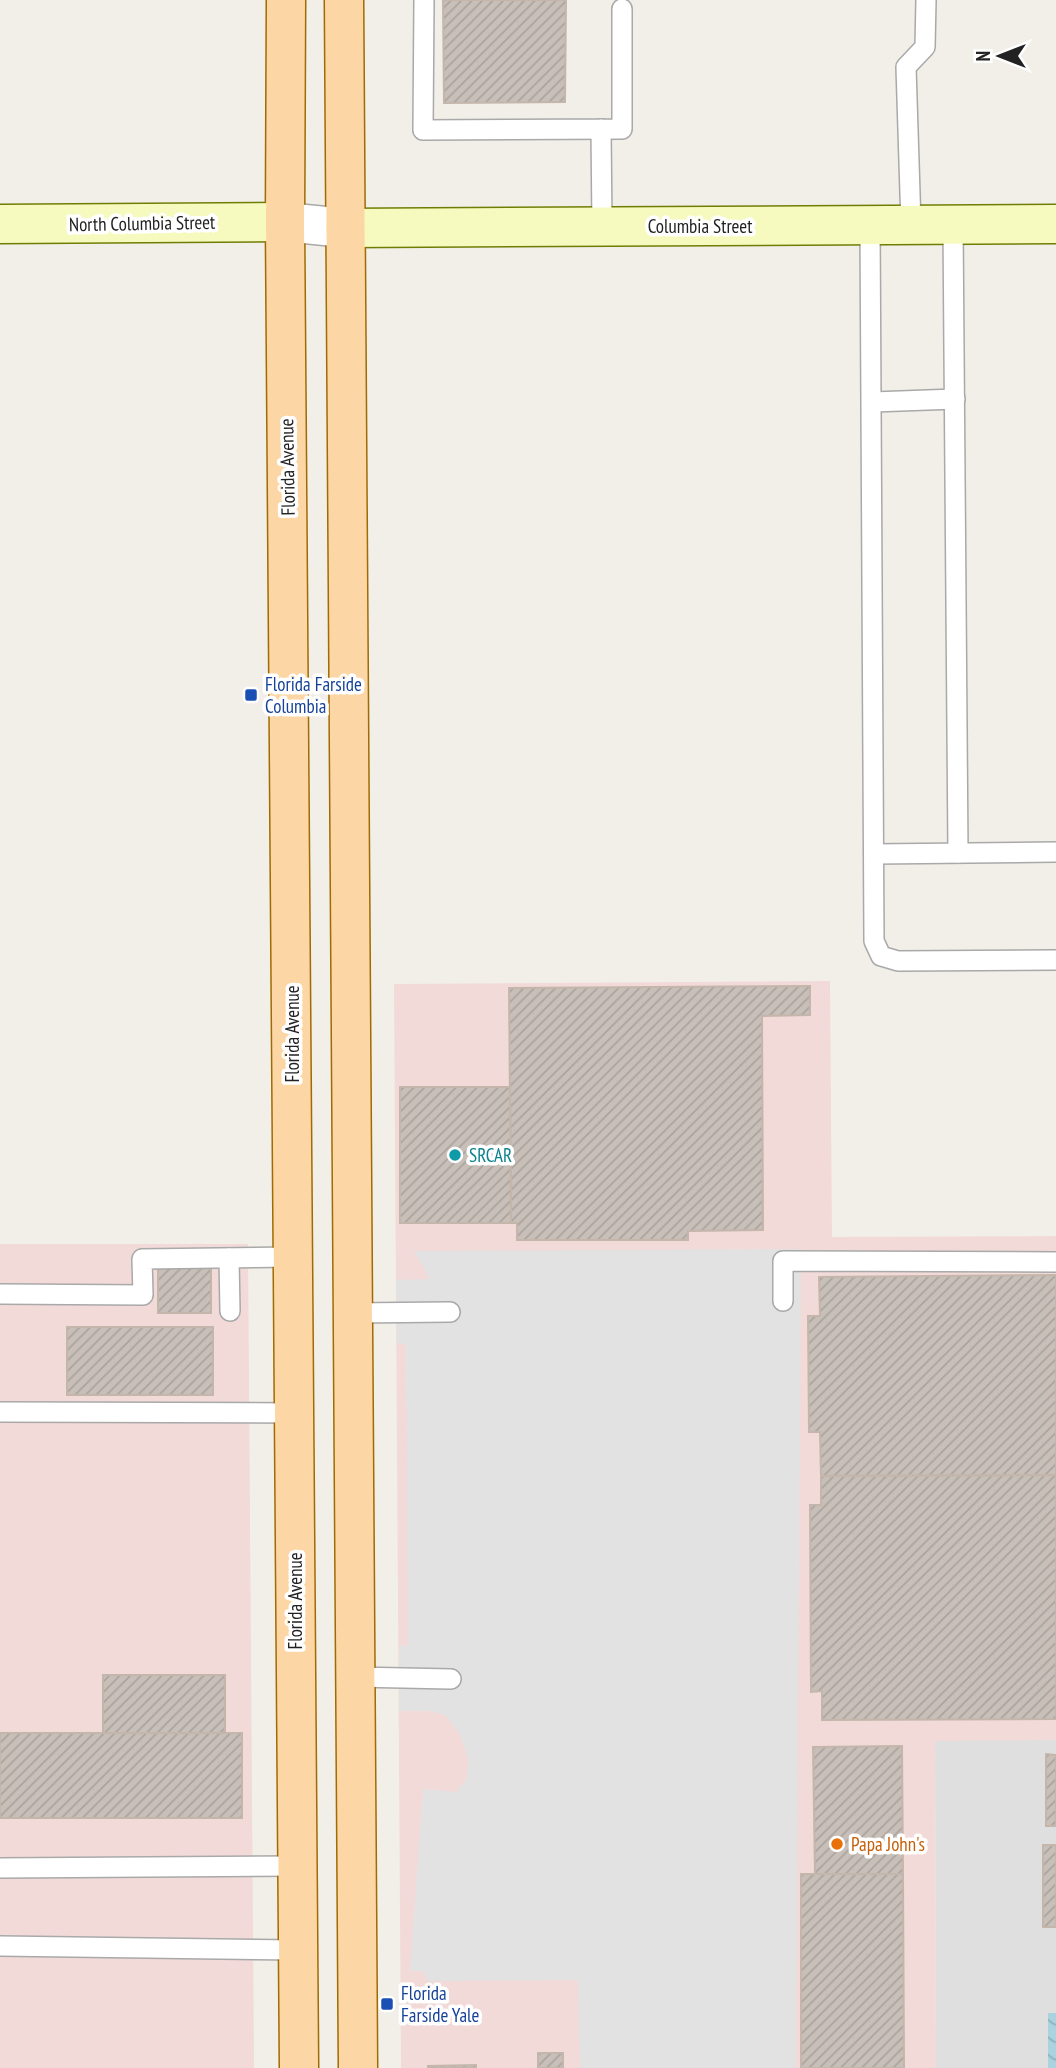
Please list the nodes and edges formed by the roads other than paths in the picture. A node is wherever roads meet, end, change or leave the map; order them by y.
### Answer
1 (286, 0) edge
2 (344, 0) edge
3 (424, 0) edge
4 (926, 0) edge
5 (622, 9) dead end
6 (601, 129) junction
7 (285, 222) junction
8 (1056, 224) edge
9 (0, 225) edge
10 (870, 225) junction
11 (911, 225) junction
12 (953, 225) junction
13 (602, 226) junction
14 (345, 228) junction
15 (955, 399) junction
16 (873, 402) junction
17 (1056, 852) edge
18 (958, 853) junction
19 (874, 854) junction
20 (1056, 961) edge
21 (293, 1257) junction
22 (229, 1258) junction
23 (1056, 1262) edge
24 (0, 1294) edge
25 (783, 1301) dead end
26 (230, 1311) dead end
27 (450, 1312) dead end
28 (353, 1313) junction
29 (0, 1412) edge
30 (294, 1413) junction
31 (355, 1678) junction
32 (451, 1679) dead end
33 (297, 1866) junction
34 (0, 1868) edge
35 (0, 1946) edge
36 (298, 1950) junction
37 (299, 2068) edge
38 (358, 2068) edge

1 - 7 main road, Florida Avenue
2 - 14 main road
3 - 6 lane
4 - 11 lane
5 - 6 lane
6 - 13 lane
7 - 9 street, North Columbia Street
7 - 14 street
7 - 21 main road, Florida Avenue
8 - 12 street, Columbia Street
10 - 11 street, Columbia Street
10 - 13 street, Columbia Street
10 - 16 lane
11 - 12 street, Columbia Street
12 - 15 lane
13 - 14 street, Columbia Street
14 - 28 main road
15 - 16 lane
15 - 18 lane
16 - 19 lane
17 - 18 lane
18 - 19 lane
19 - 20 lane
21 - 22 lane
21 - 30 main road, Florida Avenue
22 - 24 lane
22 - 26 lane
23 - 25 lane
27 - 28 lane
28 - 31 main road
29 - 30 lane
30 - 33 main road, Florida Avenue
31 - 32 lane
31 - 38 main road
33 - 34 lane
33 - 36 main road, Florida Avenue
35 - 36 lane
36 - 37 main road, Florida Avenue

